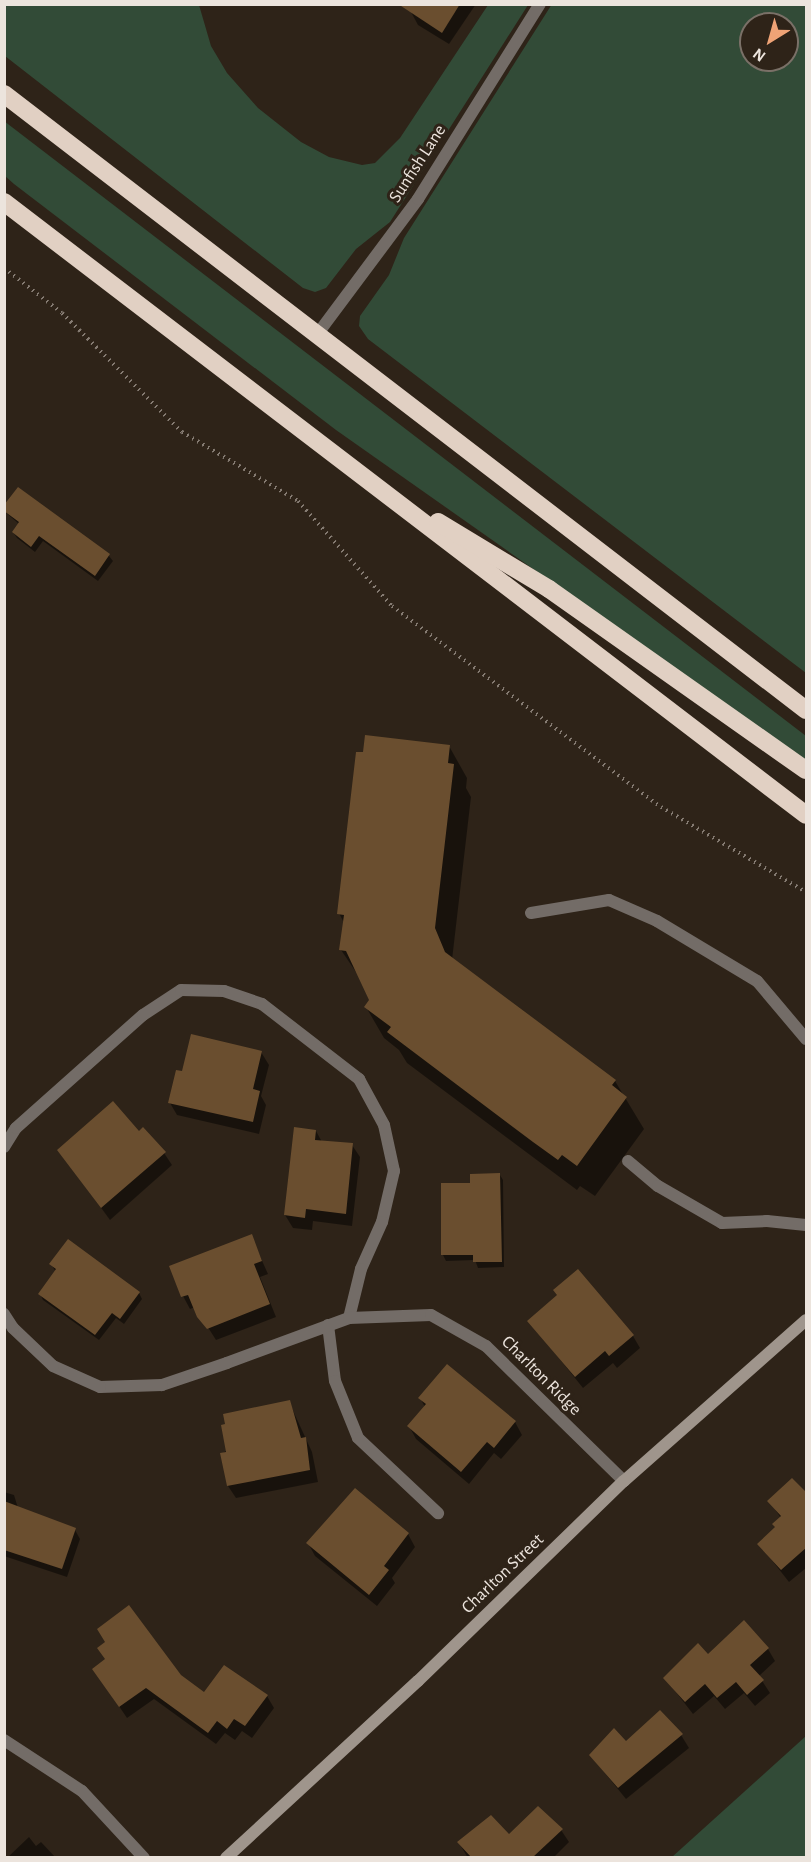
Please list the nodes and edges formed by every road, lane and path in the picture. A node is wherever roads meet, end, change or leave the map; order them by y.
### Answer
1 (540, 4) edge
2 (4, 94) edge
3 (4, 202) edge
4 (4, 268) edge
5 (316, 336) junction
6 (359, 474) junction
7 (807, 710) edge
8 (807, 770) edge
9 (807, 815) edge
10 (807, 892) edge
11 (531, 913) dead end
12 (807, 1039) edge
13 (4, 1147) edge
14 (628, 1161) dead end
15 (807, 1225) edge
16 (4, 1314) edge
17 (349, 1318) junction
18 (807, 1320) edge
19 (328, 1325) junction
20 (624, 1481) junction
21 (438, 1513) dead end
22 (4, 1740) edge
23 (144, 1857) edge
24 (226, 1857) edge

1 - 5 street, Sunfish Lane
2 - 5 highway
3 - 6 highway
4 - 10 path
5 - 7 highway
6 - 8 highway
6 - 9 highway
11 - 12 street
13 - 17 street
14 - 15 street
16 - 19 street, Charlton Ridge
17 - 19 street, Charlton Ridge
17 - 20 street, Charlton Ridge
18 - 20 street, Charlton Street
19 - 21 street
20 - 24 street, Charlton Street
22 - 23 street

